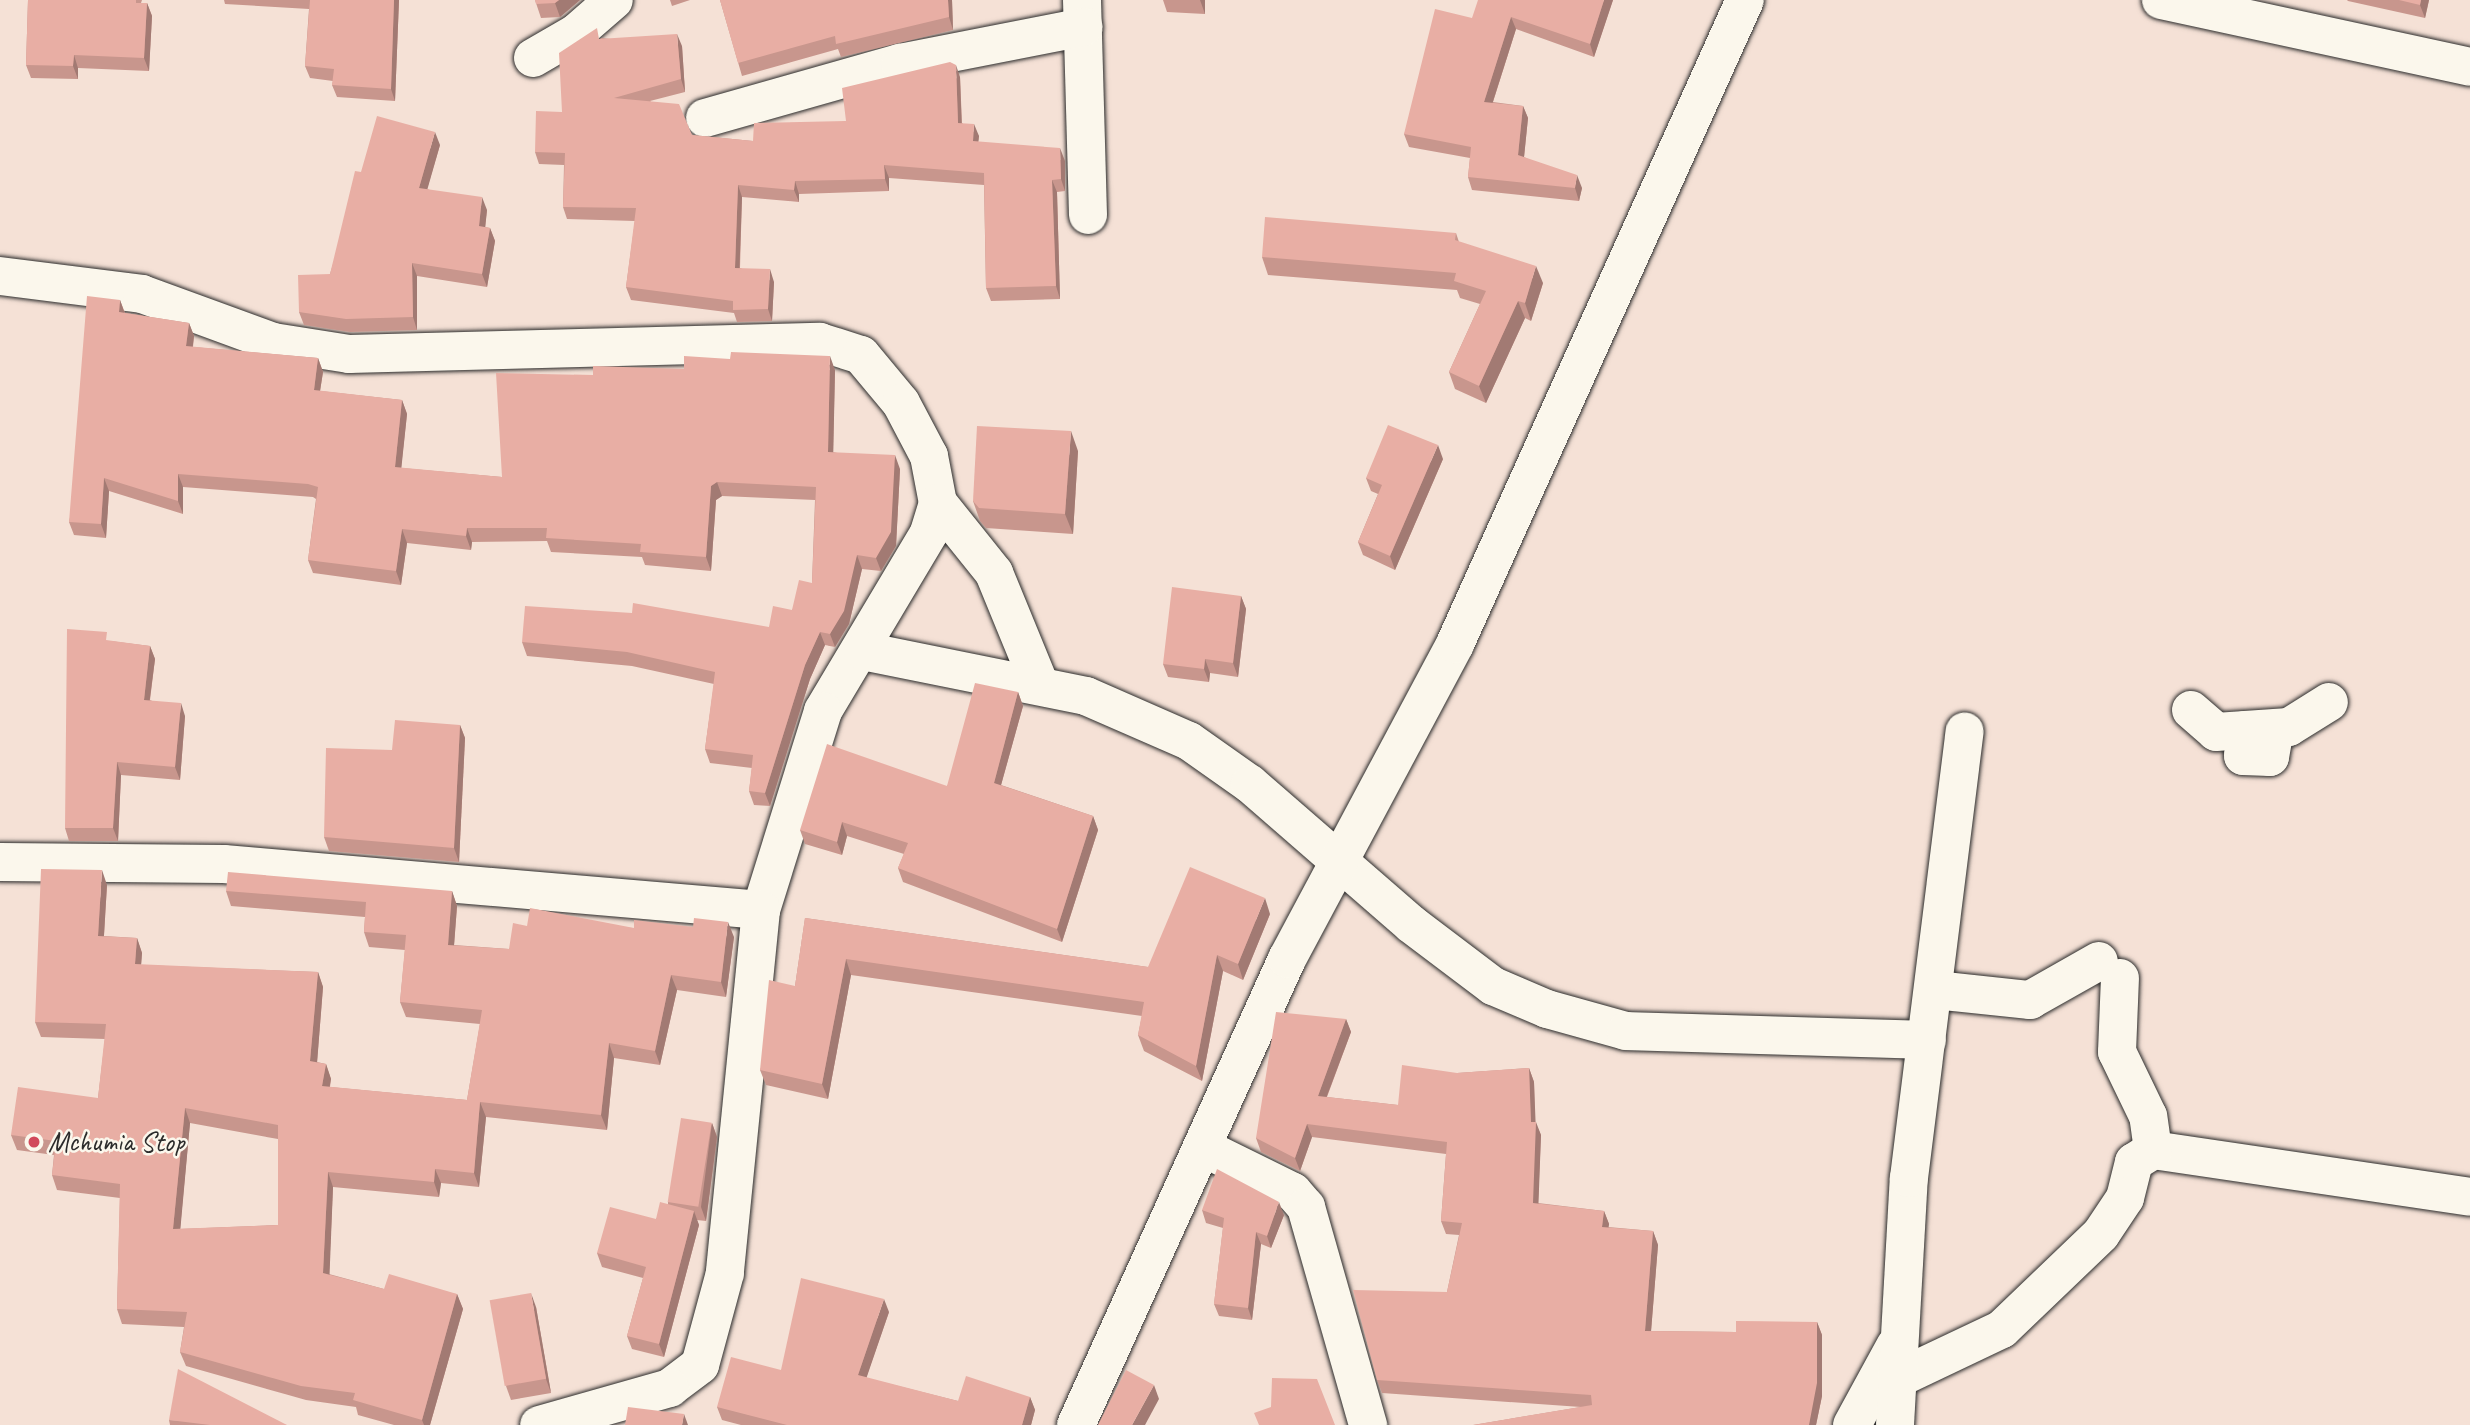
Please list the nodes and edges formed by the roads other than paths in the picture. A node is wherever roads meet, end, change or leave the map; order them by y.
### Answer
1 (614, 0) edge
2 (1745, 0) edge
3 (2161, 0) edge
4 (1082, 14) edge
5 (533, 58) dead end
6 (2470, 67) edge
7 (705, 118) dead end
8 (1088, 215) dead end
9 (0, 276) edge
10 (938, 503) junction
11 (863, 651) junction
12 (1041, 685) junction
13 (2329, 702) dead end
14 (1965, 731) dead end
15 (2234, 731) dead end
16 (1340, 860) junction
17 (0, 862) edge
18 (761, 910) junction
19 (1935, 990) junction
20 (1927, 1040) junction
21 (1204, 1148) junction
22 (2153, 1150) junction
23 (2470, 1197) edge
24 (1901, 1335) junction
25 (1899, 1378) junction
26 (539, 1425) edge
27 (1076, 1425) edge
28 (1368, 1425) edge
29 (1852, 1425) edge
30 (1895, 1425) edge

1 - 5 street
2 - 16 street
3 - 6 street
4 - 7 street
4 - 8 street
9 - 10 street
10 - 11 street
10 - 12 street
11 - 12 street
11 - 18 street
12 - 16 street
13 - 15 street
14 - 19 street
16 - 20 street
16 - 21 street
17 - 18 street
18 - 26 street
19 - 20 street
19 - 22 street
20 - 24 street
21 - 27 street
21 - 28 street
22 - 23 street
22 - 25 street
24 - 25 street
24 - 29 street
25 - 30 street

